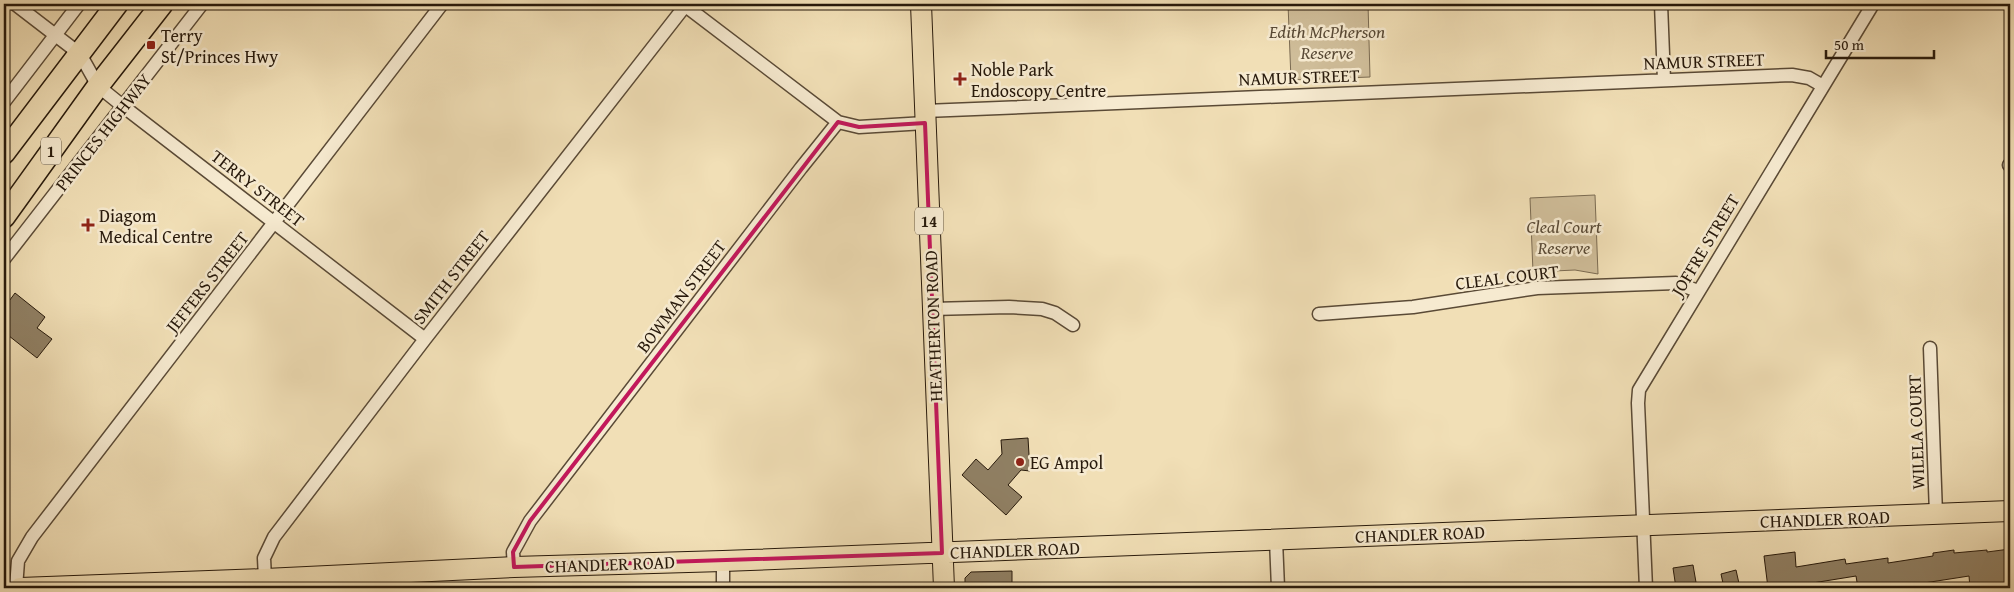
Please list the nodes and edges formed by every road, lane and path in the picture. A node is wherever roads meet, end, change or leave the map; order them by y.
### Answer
1 (15, 4) edge
2 (79, 4) edge
3 (117, 4) edge
4 (162, 4) edge
5 (202, 4) edge
6 (442, 4) edge
7 (921, 4) edge
8 (1661, 4) edge
9 (1873, 4) edge
10 (684, 5) edge
11 (55, 35) junction
12 (80, 54) junction
13 (1664, 80) junction
14 (98, 86) junction
15 (1823, 86) junction
16 (4, 102) edge
17 (124, 107) junction
18 (925, 117) junction
19 (838, 122) junction
20 (4, 153) edge
21 (4, 217) edge
22 (274, 223) junction
23 (4, 259) edge
24 (1698, 291) junction
25 (932, 309) junction
26 (1319, 314) dead end
27 (1072, 325) dead end
28 (425, 339) junction
29 (1930, 348) dead end
30 (2010, 511) edge
31 (1936, 514) junction
32 (1644, 526) junction
33 (1276, 540) junction
34 (942, 553) junction
35 (723, 561) junction
36 (514, 567) junction
37 (265, 579) junction
38 (27, 588) edge
39 (723, 588) edge
40 (944, 588) edge
41 (1278, 588) edge
42 (1646, 588) edge

1 - 11 street
2 - 11 street
3 - 12 highway, 1
4 - 14 highway, PRINCES HIGHWAY / 1
5 - 17 street, PRINCES HIGHWAY
6 - 22 street, JEFFERS STREET
7 - 18 main road, HEATHERTON ROAD / 14
8 - 13 street
9 - 15 street, JOFFRE STREET
10 - 19 street
10 - 28 street, SMITH STREET
11 - 12 street
11 - 16 street
12 - 14 street, TERRY STREET
12 - 20 highway, 1
13 - 15 street, NAMUR STREET
13 - 18 street, NAMUR STREET
14 - 17 street, TERRY STREET
14 - 21 highway, PRINCES HIGHWAY / 1
15 - 24 street, JOFFRE STREET
17 - 22 street, TERRY STREET
17 - 23 street, PRINCES HIGHWAY
18 - 19 street
18 - 25 main road, HEATHERTON ROAD / 14
19 - 36 street, BOWMAN STREET
22 - 28 street, TERRY STREET
22 - 38 street, JEFFERS STREET
24 - 26 street, CLEAL COURT
24 - 32 street, JOFFRE STREET
25 - 27 street
25 - 34 main road, HEATHERTON ROAD / 14
28 - 37 street, SMITH STREET
29 - 31 street, WILELA COURT
30 - 31 main road, CHANDLER ROAD
31 - 32 main road, CHANDLER ROAD
32 - 33 main road, CHANDLER ROAD
32 - 42 street, JOFFRE STREET
33 - 34 main road, CHANDLER ROAD
33 - 41 street
34 - 35 main road, CHANDLER ROAD
34 - 40 main road, HEATHERTON ROAD / 14
35 - 36 main road, CHANDLER ROAD
35 - 39 street
36 - 37 main road, CHANDLER ROAD
37 - 38 main road, CHANDLER ROAD

